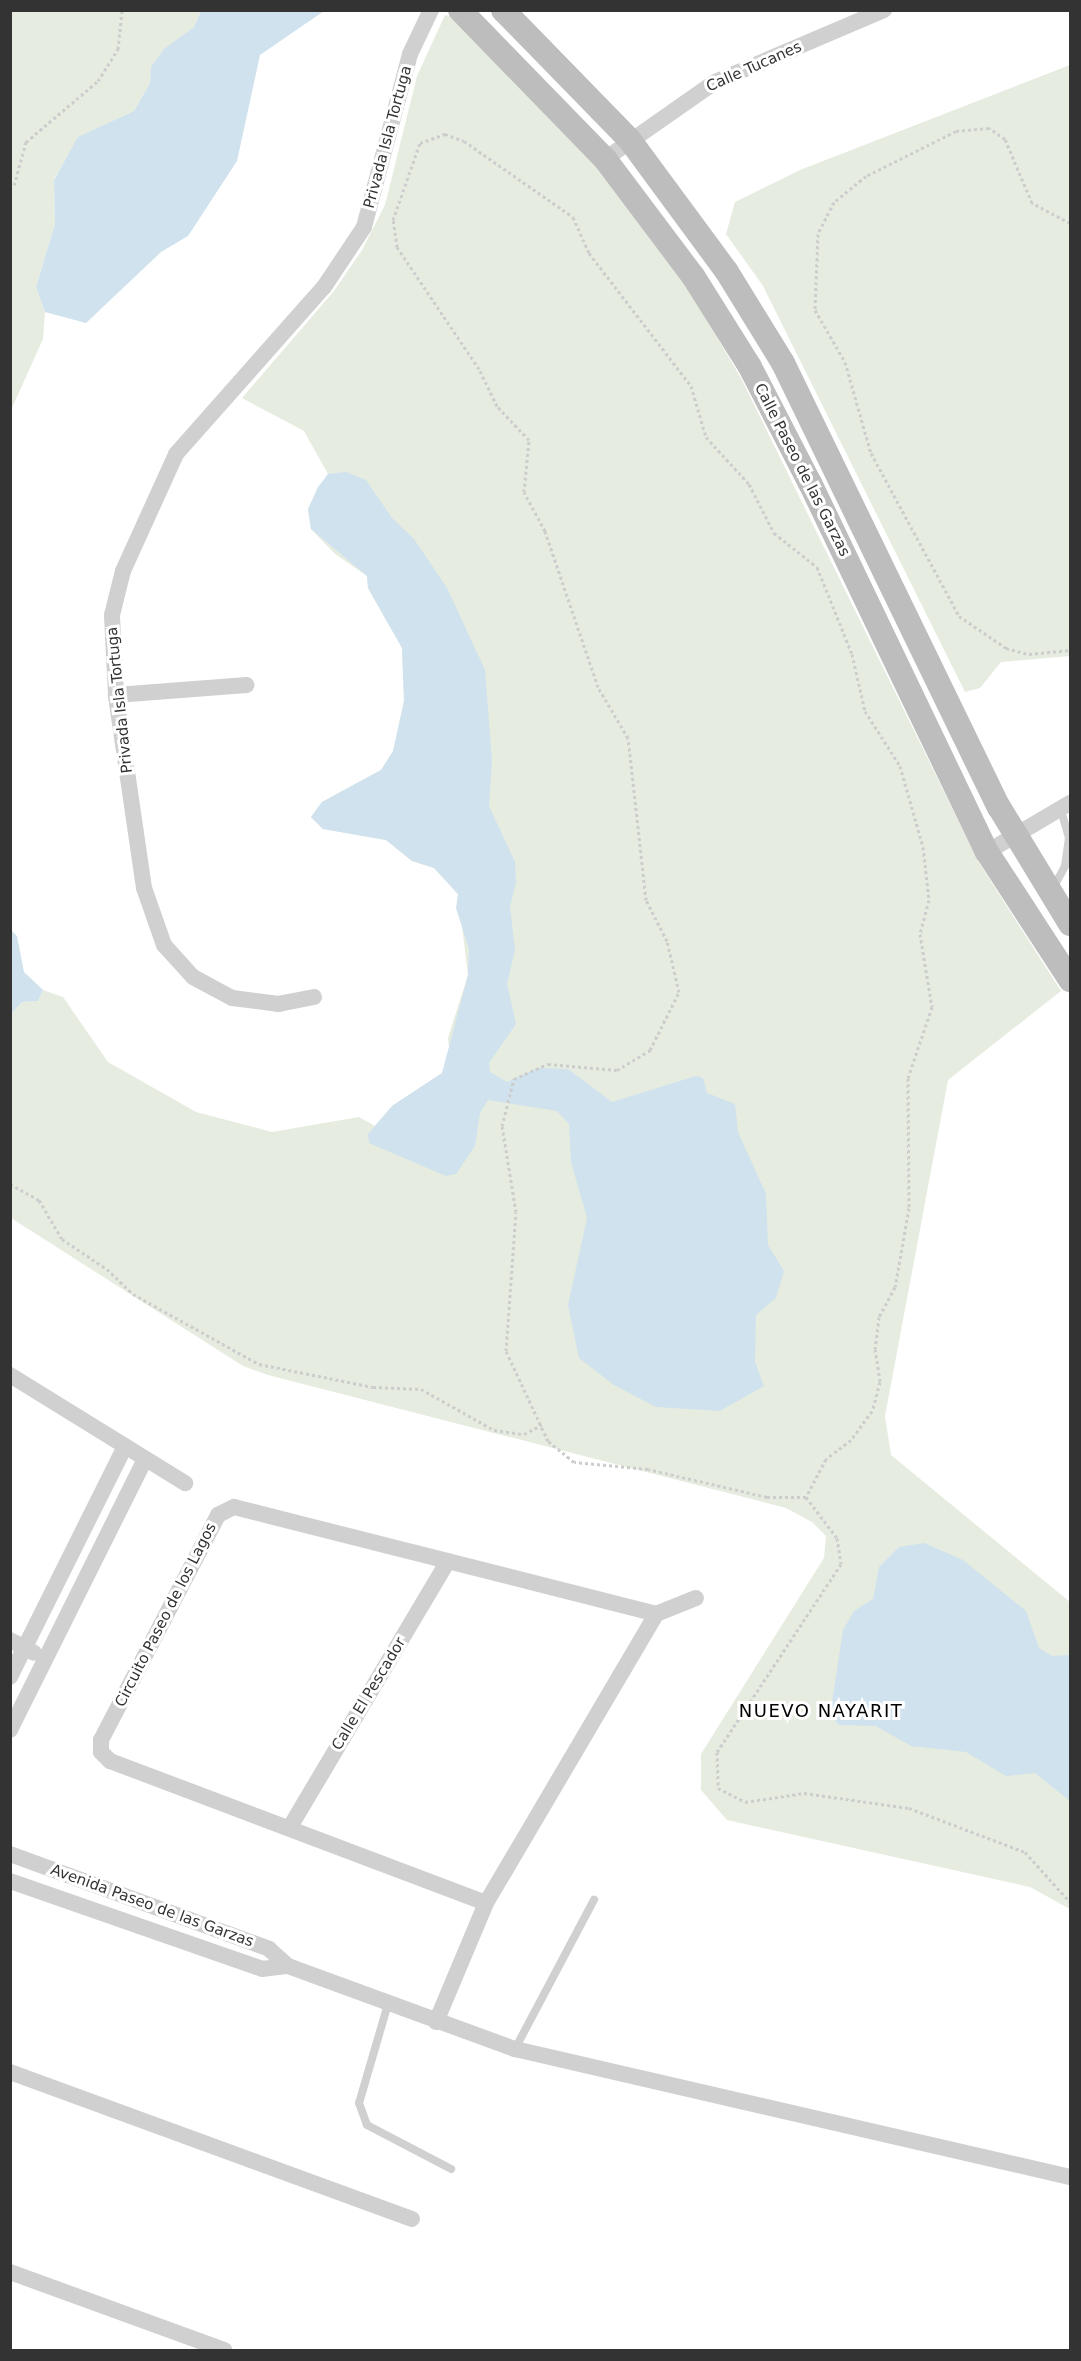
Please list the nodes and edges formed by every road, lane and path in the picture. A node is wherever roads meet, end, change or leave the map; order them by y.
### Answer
1 (122, 10) edge
2 (431, 10) edge
3 (460, 10) edge
4 (503, 10) edge
5 (884, 10) edge
6 (629, 139) junction
7 (605, 159) junction
8 (12, 184) edge
9 (10, 196) edge
10 (1071, 223) edge
11 (1071, 650) edge
12 (247, 685) dead end
13 (116, 695) junction
14 (1065, 805) edge
15 (1015, 836) junction
16 (987, 852) junction
17 (1050, 893) junction
18 (1071, 924) edge
19 (1071, 981) edge
20 (315, 997) dead end
21 (10, 1184) edge
22 (10, 1375) edge
23 (542, 1425) junction
24 (125, 1446) junction
25 (145, 1459) junction
26 (185, 1483) dead end
27 (806, 1497) junction
28 (448, 1561) junction
29 (696, 1598) dead end
30 (656, 1614) junction
31 (18, 1644) edge
32 (46, 1659) junction
33 (10, 1677) edge
34 (10, 1730) edge
35 (290, 1827) junction
36 (10, 1854) edge
37 (10, 1881) edge
38 (594, 1900) dead end
39 (1071, 1902) edge
40 (486, 1903) junction
41 (288, 1966) junction
42 (388, 2004) junction
43 (436, 2022) junction
44 (516, 2049) junction
45 (10, 2072) edge
46 (451, 2169) dead end
47 (1071, 2177) edge
48 (412, 2219) dead end
49 (10, 2272) edge
50 (224, 2350) edge

1 - 8 path
2 - 13 street, Privada Isla Tortuga
3 - 7 street, Calle Paseo de las Garzas
4 - 6 street, Calle Paseo de las Garzas
5 - 6 street, Calle Tucanes
6 - 7 street, Calle Tucanes
6 - 15 street, Calle Paseo de las Garzas
7 - 16 street, Calle Paseo de las Garzas
8 - 9 path
10 - 11 path
12 - 13 street
13 - 20 street, Privada Isla Tortuga
14 - 15 street
14 - 17 lane
15 - 16 street
15 - 17 street, Calle Paseo de las Garzas
16 - 19 street, Calle Paseo de las Garzas
17 - 18 street, Calle Paseo de las Garzas
21 - 23 path
22 - 24 street
23 - 27 path
23 - 27 path
24 - 25 street
24 - 31 street
25 - 26 street
25 - 32 street
27 - 39 path
28 - 30 street, Circuito Paseo de los Lagos
28 - 35 street, Calle El Pescador
28 - 35 street, Circuito Paseo de los Lagos
29 - 30 street
30 - 40 street
31 - 32 street
31 - 33 street
32 - 34 street
35 - 40 street, Circuito Paseo de los Lagos
36 - 41 street, Avenida Paseo de las Garzas
37 - 41 street, Avenida Paseo de las Garzas
38 - 44 lane
40 - 43 street
41 - 42 street, Avenida Paseo de las Garzas
42 - 43 street, Avenida Paseo de las Garzas
42 - 46 lane
43 - 44 street, Avenida Paseo de las Garzas
44 - 47 street, Avenida Paseo de las Garzas
45 - 48 street
49 - 50 street

